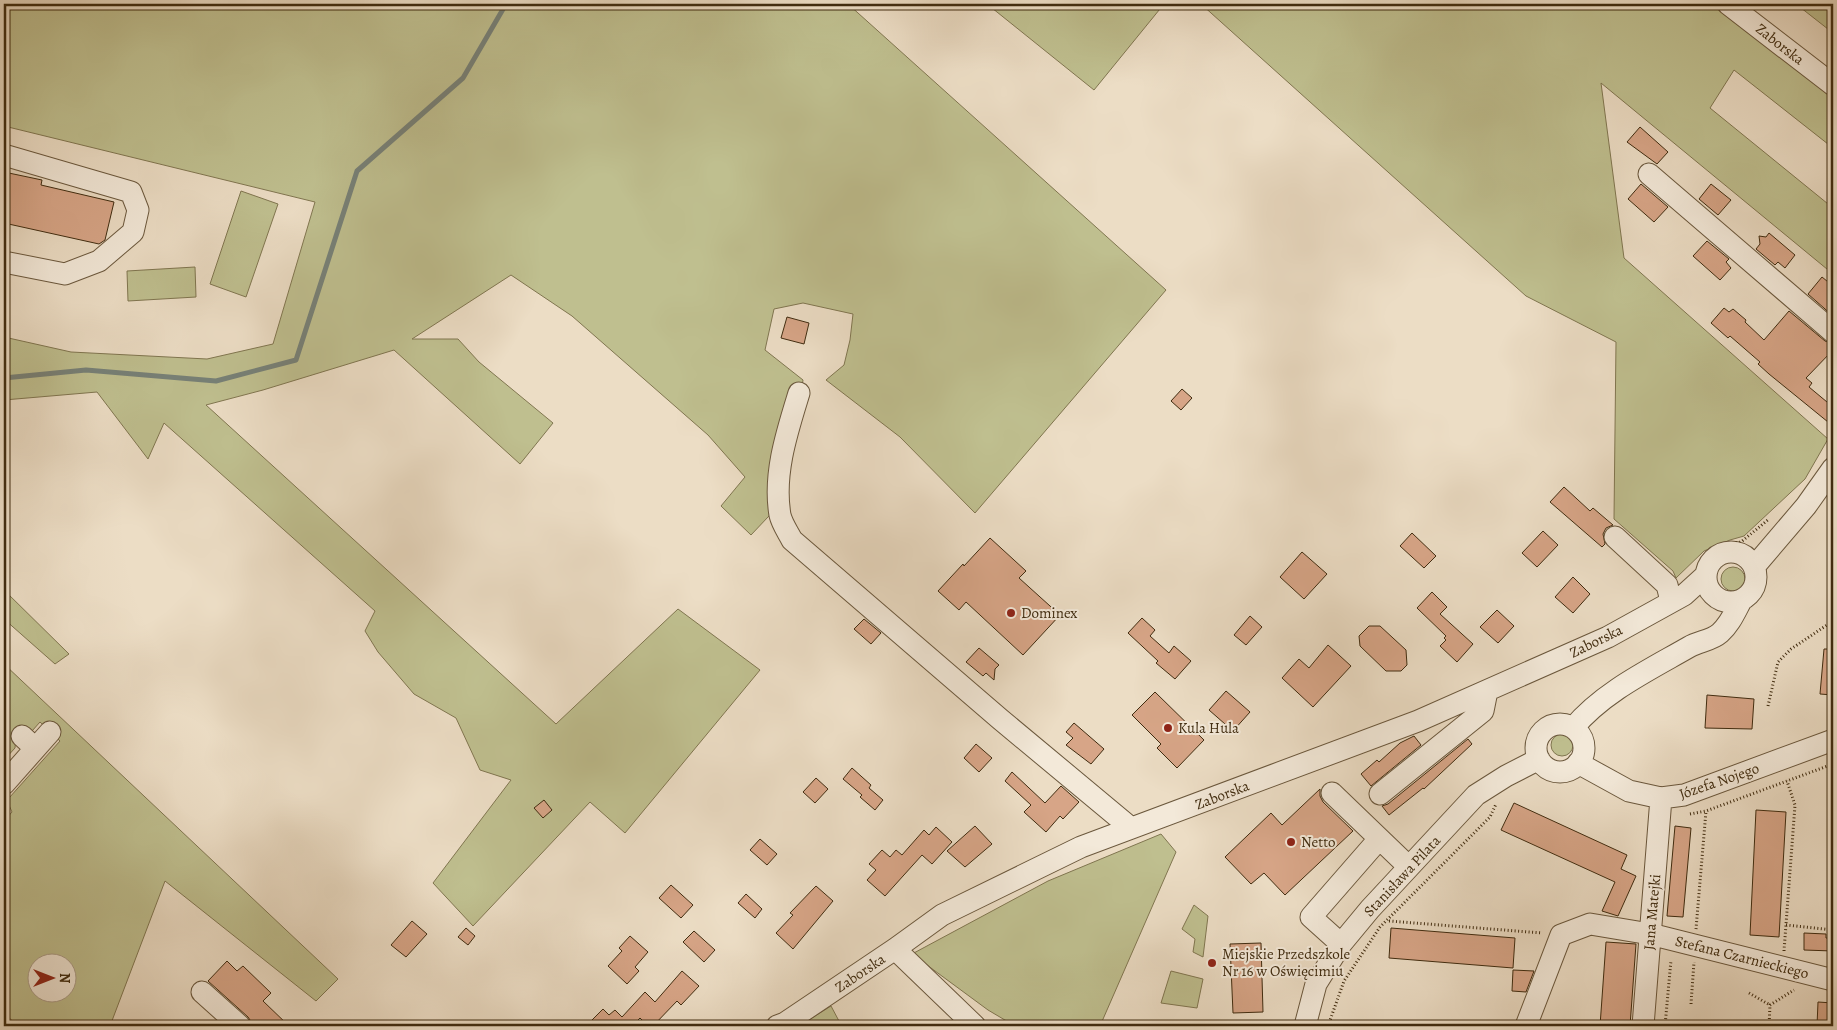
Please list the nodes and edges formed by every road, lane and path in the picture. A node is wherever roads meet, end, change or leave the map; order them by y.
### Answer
1 (1728, 4) edge
2 (1833, 85) edge
3 (4, 155) edge
4 (1650, 174) dead end
5 (4, 262) edge
6 (1833, 332) edge
7 (799, 393) dead end
8 (1833, 468) edge
9 (1615, 538) dead end
10 (1749, 561) junction
11 (1706, 575) junction
12 (1678, 598) junction
13 (1716, 598) junction
14 (1741, 601) junction
15 (1833, 621) edge
16 (1692, 645) junction
17 (1487, 690) junction
18 (1768, 706) dead end
19 (1573, 728) junction
20 (50, 732) dead end
21 (1833, 740) edge
22 (1833, 764) edge
23 (1540, 767) junction
24 (1577, 772) junction
25 (1787, 781) junction
26 (4, 784) edge
27 (1332, 793) dead end
28 (1380, 794) dead end
29 (1662, 798) junction
30 (1502, 799) dead end
31 (1706, 811) junction
32 (1688, 814) dead end
33 (1131, 828) junction
34 (1379, 839) junction
35 (1409, 867) junction
36 (1388, 921) junction
37 (1786, 925) junction
38 (1833, 930) edge
39 (1650, 934) junction
40 (1561, 935) junction
41 (1341, 944) junction
42 (1695, 945) junction
43 (895, 950) junction
44 (1671, 960) dead end
45 (1782, 967) junction
46 (1833, 980) edge
47 (1794, 990) dead end
48 (202, 992) dead end
49 (1749, 993) dead end
50 (1691, 1004) dead end
51 (1770, 1005) junction
52 (240, 1026) edge
53 (777, 1026) edge
54 (975, 1026) edge
55 (1305, 1026) edge
56 (1328, 1026) edge
57 (1526, 1026) edge
58 (1643, 1026) edge
59 (1665, 1026) edge
60 (1769, 1026) edge

1 - 2 street, Zaborska
3 - 5 street
4 - 6 street
7 - 33 street
8 - 10 street
9 - 12 street
10 - 11 street
10 - 14 street
11 - 12 street, Zaborska
11 - 13 street
12 - 13 street, Zaborska
12 - 17 street, Zaborska
13 - 14 street
13 - 16 street
14 - 16 street
15 - 18 path
16 - 19 street
17 - 28 street
17 - 33 street, Zaborska
19 - 23 street
19 - 24 street
20 - 26 street
21 - 29 street, Józefa Nojego
22 - 25 path
23 - 24 street
23 - 24 path
23 - 35 street, Stanisława Pilata
24 - 29 street, Józefa Nojego
25 - 31 path
25 - 37 path
27 - 34 street
29 - 39 street, Jana Matejki
30 - 36 path
31 - 32 path
31 - 42 path
33 - 43 street, Zaborska
34 - 35 street
34 - 41 street
35 - 41 street, Stanisława Pilata
36 - 40 path
36 - 56 path
37 - 38 path
37 - 45 path
39 - 40 street, Stefana Czarnieckiego
39 - 42 street, Stefana Czarnieckiego
39 - 58 street, Jana Matejki
40 - 57 street
41 - 55 street, Stanisława Pilata
42 - 45 street, Stefana Czarnieckiego
42 - 50 path
43 - 53 street, Zaborska
43 - 54 street
44 - 59 path
45 - 46 street, Stefana Czarnieckiego
47 - 51 path
48 - 52 street
49 - 51 path
51 - 60 path

